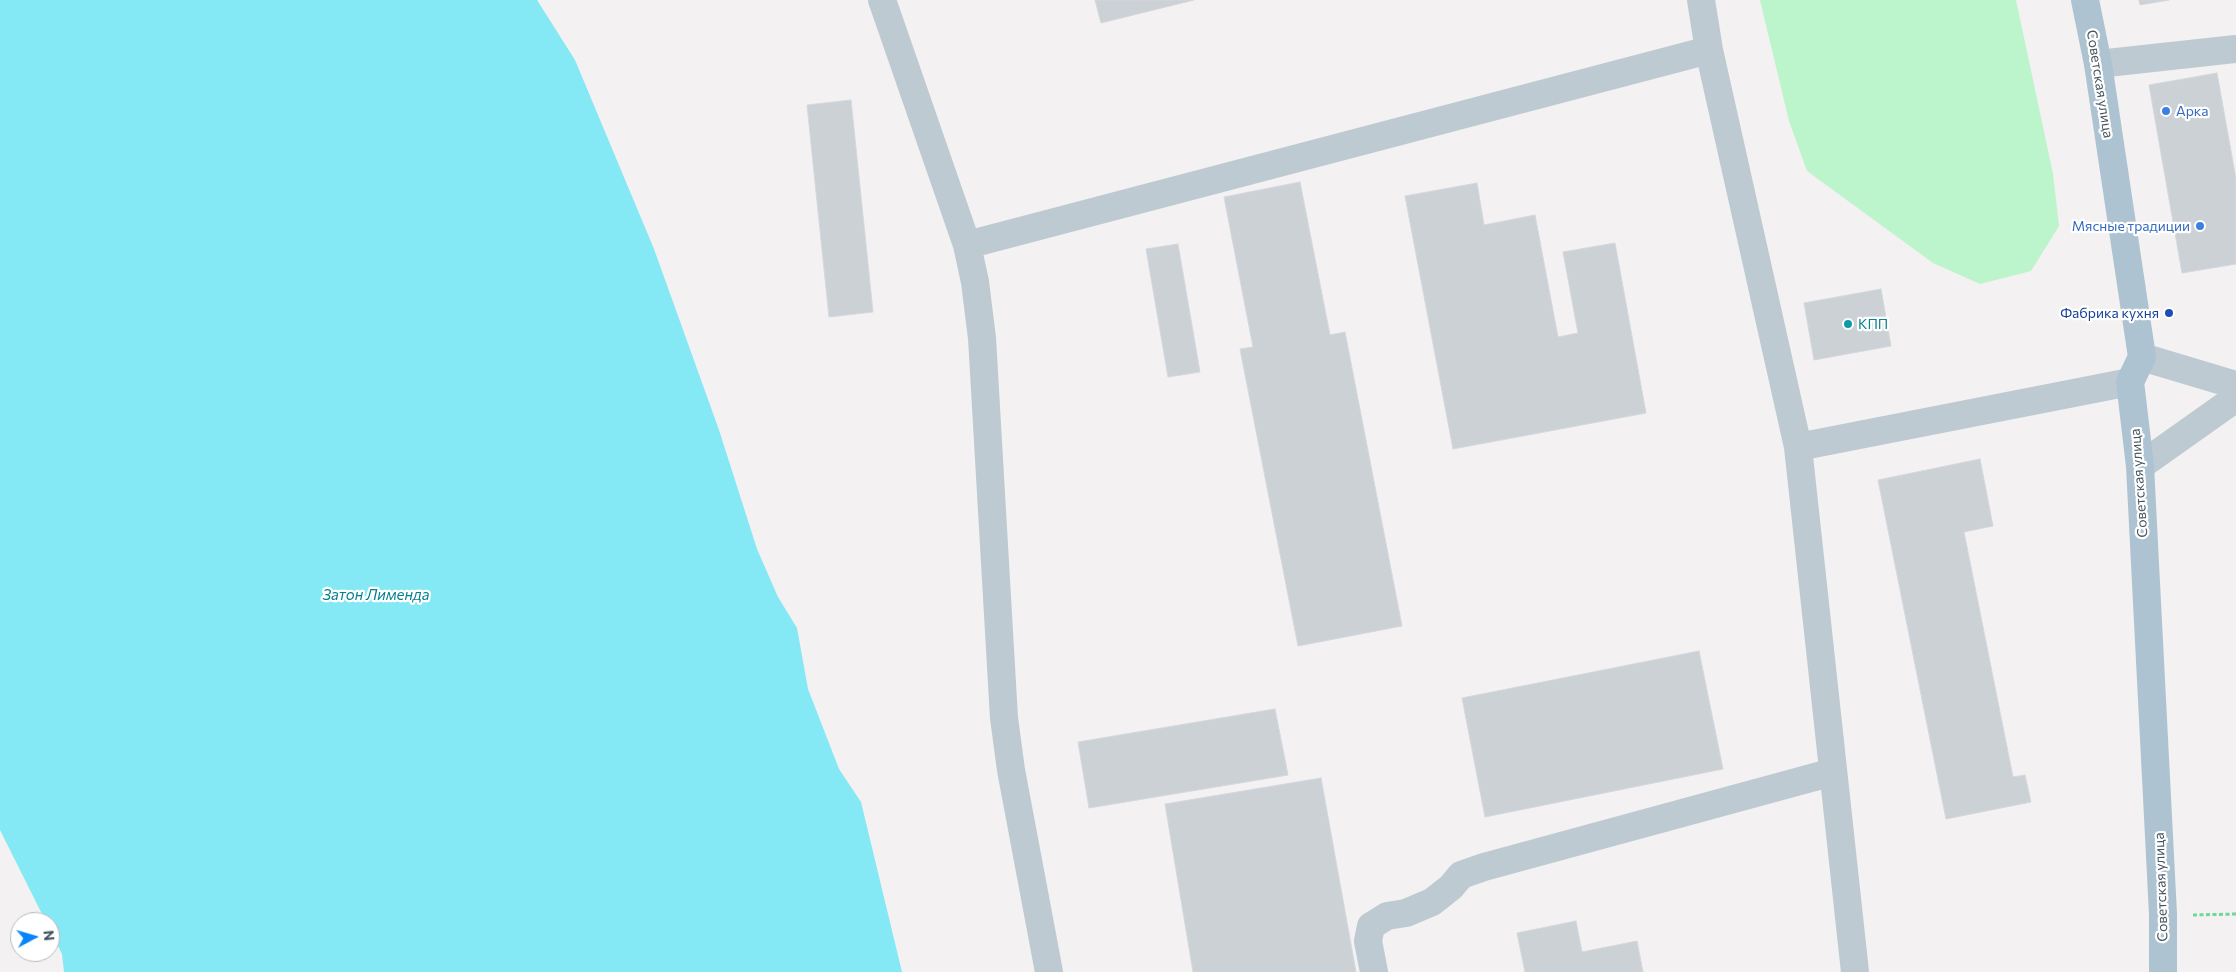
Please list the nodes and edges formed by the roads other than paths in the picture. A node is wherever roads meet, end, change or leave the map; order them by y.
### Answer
1 (882, 0) edge
2 (1701, 0) edge
3 (2085, 0) edge
4 (2236, 49) edge
5 (1709, 50) junction
6 (2098, 64) junction
7 (968, 245) junction
8 (2142, 357) junction
9 (2130, 382) junction
10 (2236, 385) edge
11 (2236, 398) edge
12 (1798, 447) junction
13 (2140, 466) junction
14 (1833, 772) junction
15 (1049, 972) edge
16 (1374, 972) edge
17 (1854, 972) edge
18 (2163, 972) edge

1 - 7 street
2 - 5 street
3 - 6 main road, Советская улица
4 - 6 street
5 - 7 street
5 - 12 street
6 - 8 main road, Советская улица
7 - 15 street
8 - 9 main road
8 - 10 street
9 - 12 street
9 - 13 main road, Советская улица
11 - 13 street
12 - 14 street
13 - 18 main road, Советская улица
14 - 16 street
14 - 17 street

